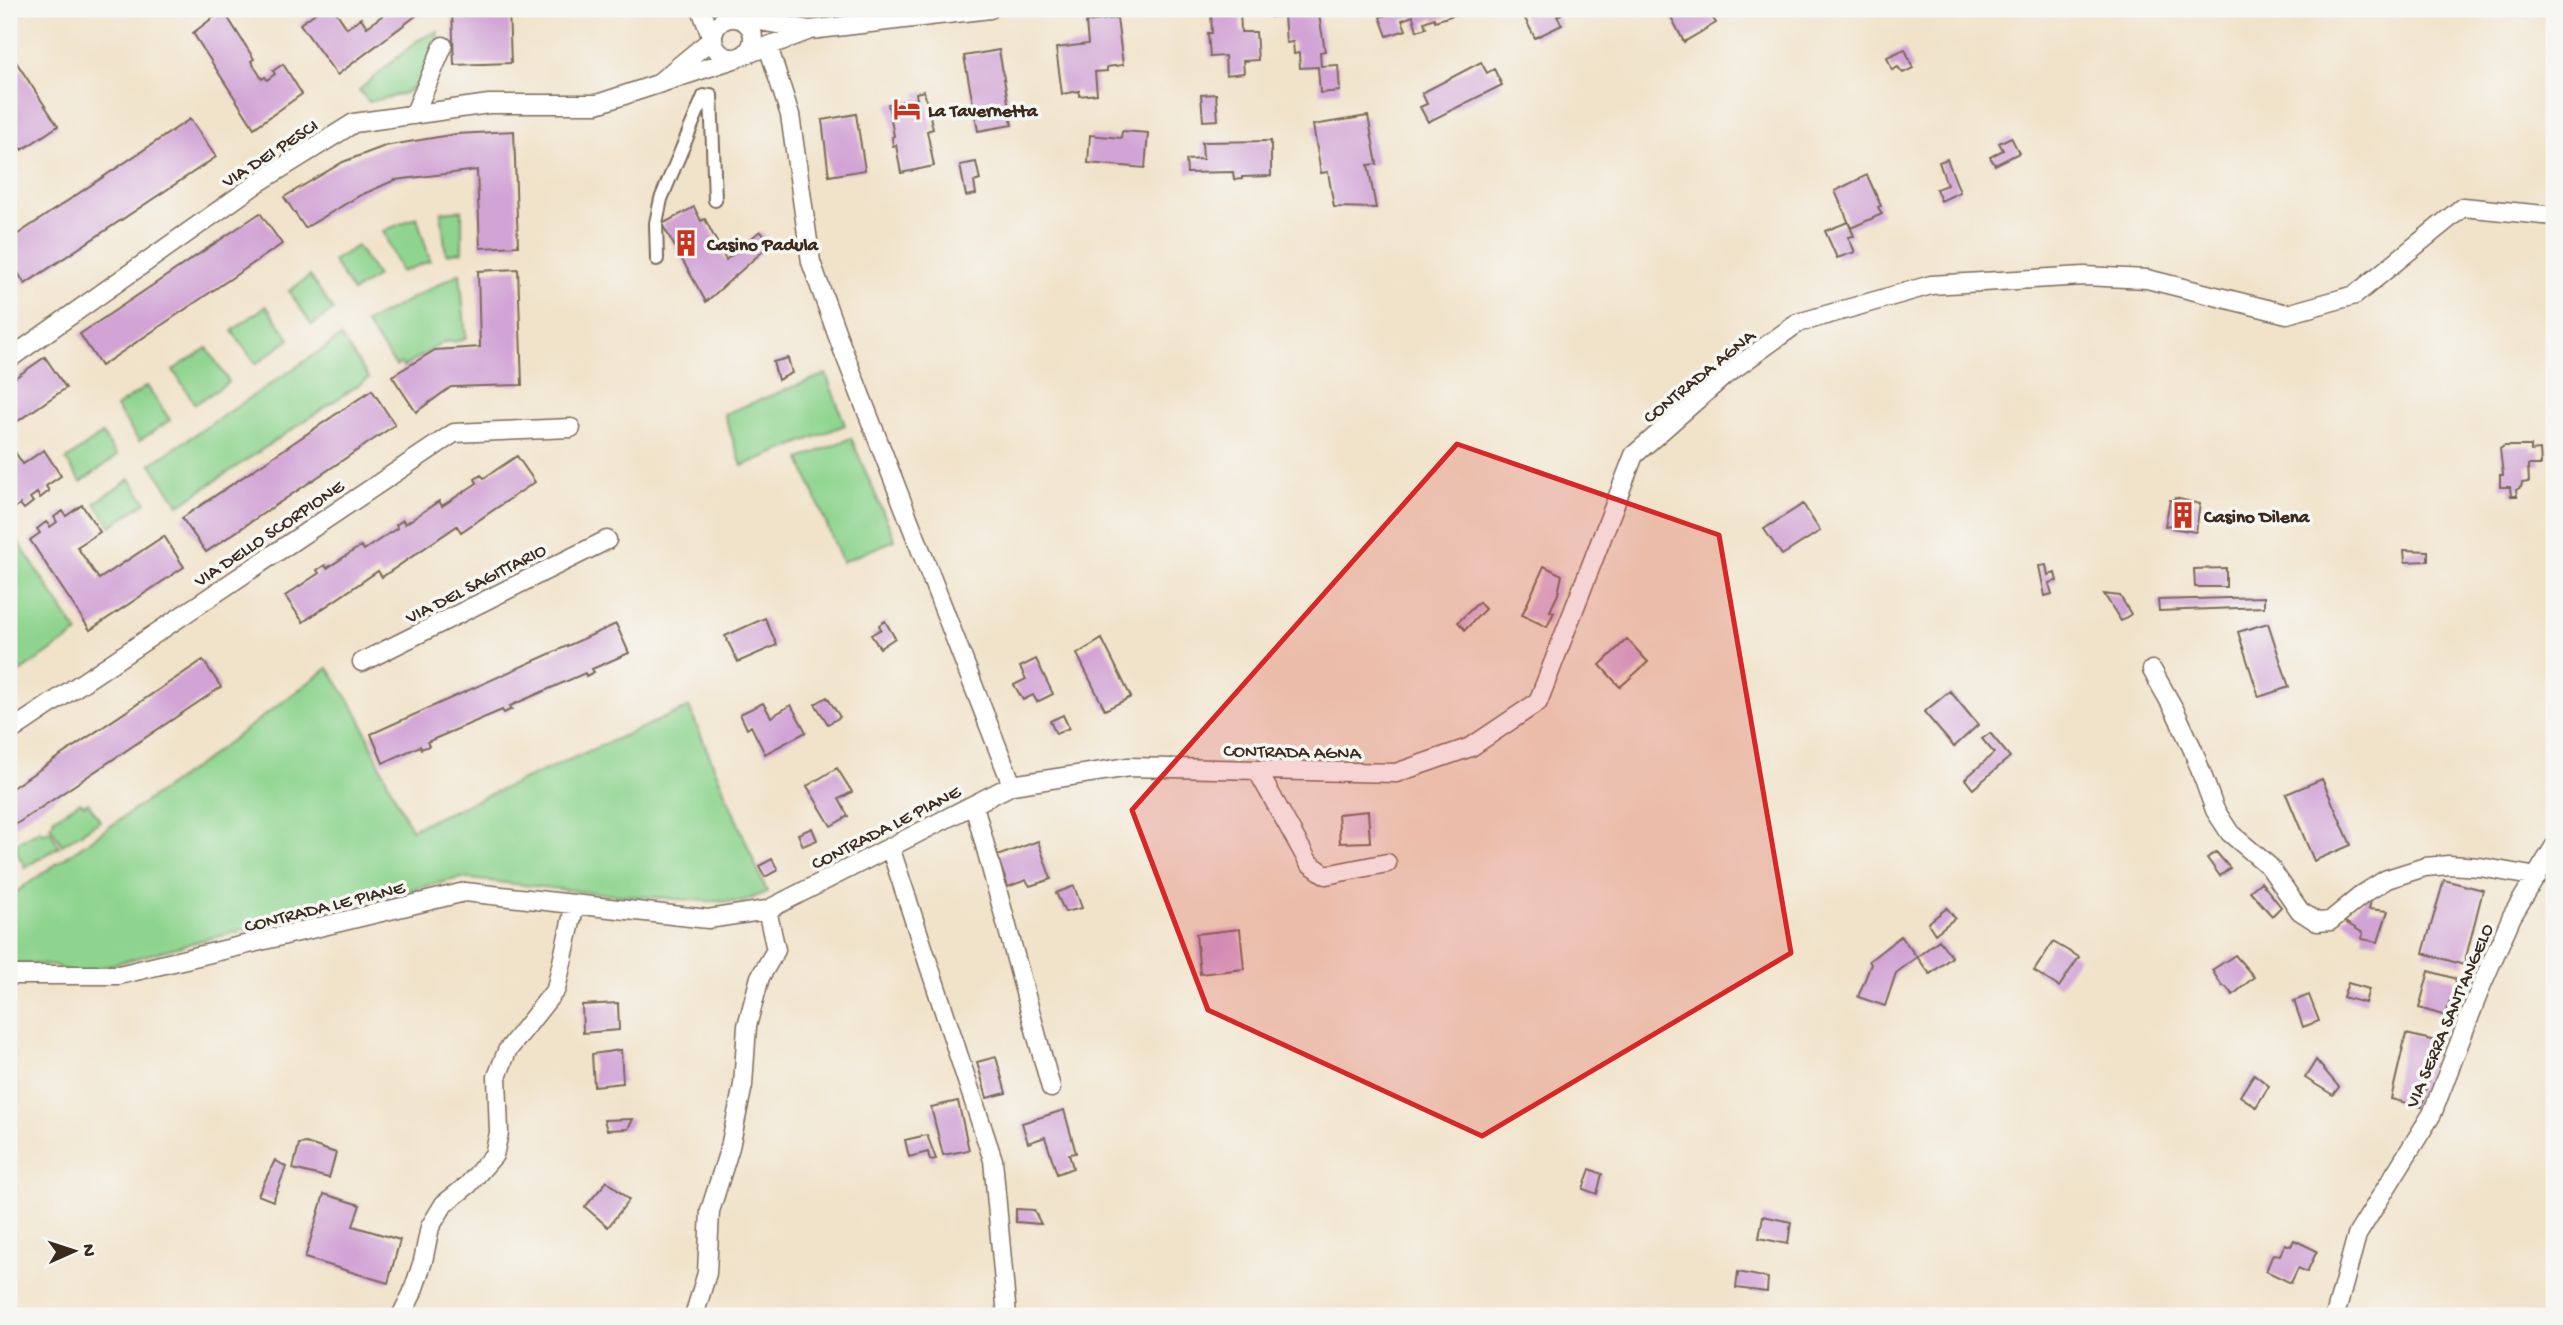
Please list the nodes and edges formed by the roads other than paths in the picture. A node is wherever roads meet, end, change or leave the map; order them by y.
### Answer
1 (701, 9) edge
2 (990, 9) edge
3 (731, 13) edge
4 (810, 30) junction
5 (712, 39) junction
6 (443, 46) dead end
7 (768, 46) junction
8 (734, 59) junction
9 (654, 86) junction
10 (414, 115) junction
11 (715, 200) dead end
12 (2554, 216) edge
13 (657, 259) dead end
14 (9, 359) edge
15 (571, 428) dead end
16 (607, 540) dead end
17 (362, 662) dead end
18 (2152, 670) dead end
19 (9, 732) edge
20 (1257, 770) junction
21 (1012, 785) junction
22 (974, 805) junction
23 (890, 847) junction
24 (2554, 847) edge
25 (1387, 863) dead end
26 (2537, 877) junction
27 (575, 904) junction
28 (767, 910) junction
29 (9, 975) edge
30 (1051, 1088) dead end
31 (401, 1316) edge
32 (694, 1316) edge
33 (1007, 1316) edge
34 (2335, 1316) edge

1 - 5 street
2 - 4 street
3 - 4 street
3 - 5 street
3 - 8 street
4 - 7 street, VIA DEI PESCI
5 - 8 street
5 - 9 street
6 - 10 street
7 - 8 street, VIA DEI PESCI
7 - 21 street
8 - 9 street, VIA DEI PESCI
9 - 10 street, VIA DEI PESCI
10 - 14 street, VIA DEI PESCI
11 - 13 street
12 - 20 street, CONTRADA AGNA
15 - 19 street, VIA DELLO SCORPIONE
16 - 17 street, VIA DEL SAGITTARIO
18 - 26 street
20 - 21 street, CONTRADA AGNA
20 - 25 street
21 - 22 street, CONTRADA LE PIANE
22 - 23 street, CONTRADA LE PIANE
22 - 30 street
23 - 28 street, CONTRADA LE PIANE
23 - 33 street
24 - 26 street, VIA SERRA SANT'ANGELO
26 - 34 street, VIA SERRA SANT'ANGELO
27 - 28 street, CONTRADA LE PIANE
27 - 29 street, CONTRADA LE PIANE
27 - 31 street
28 - 32 street

